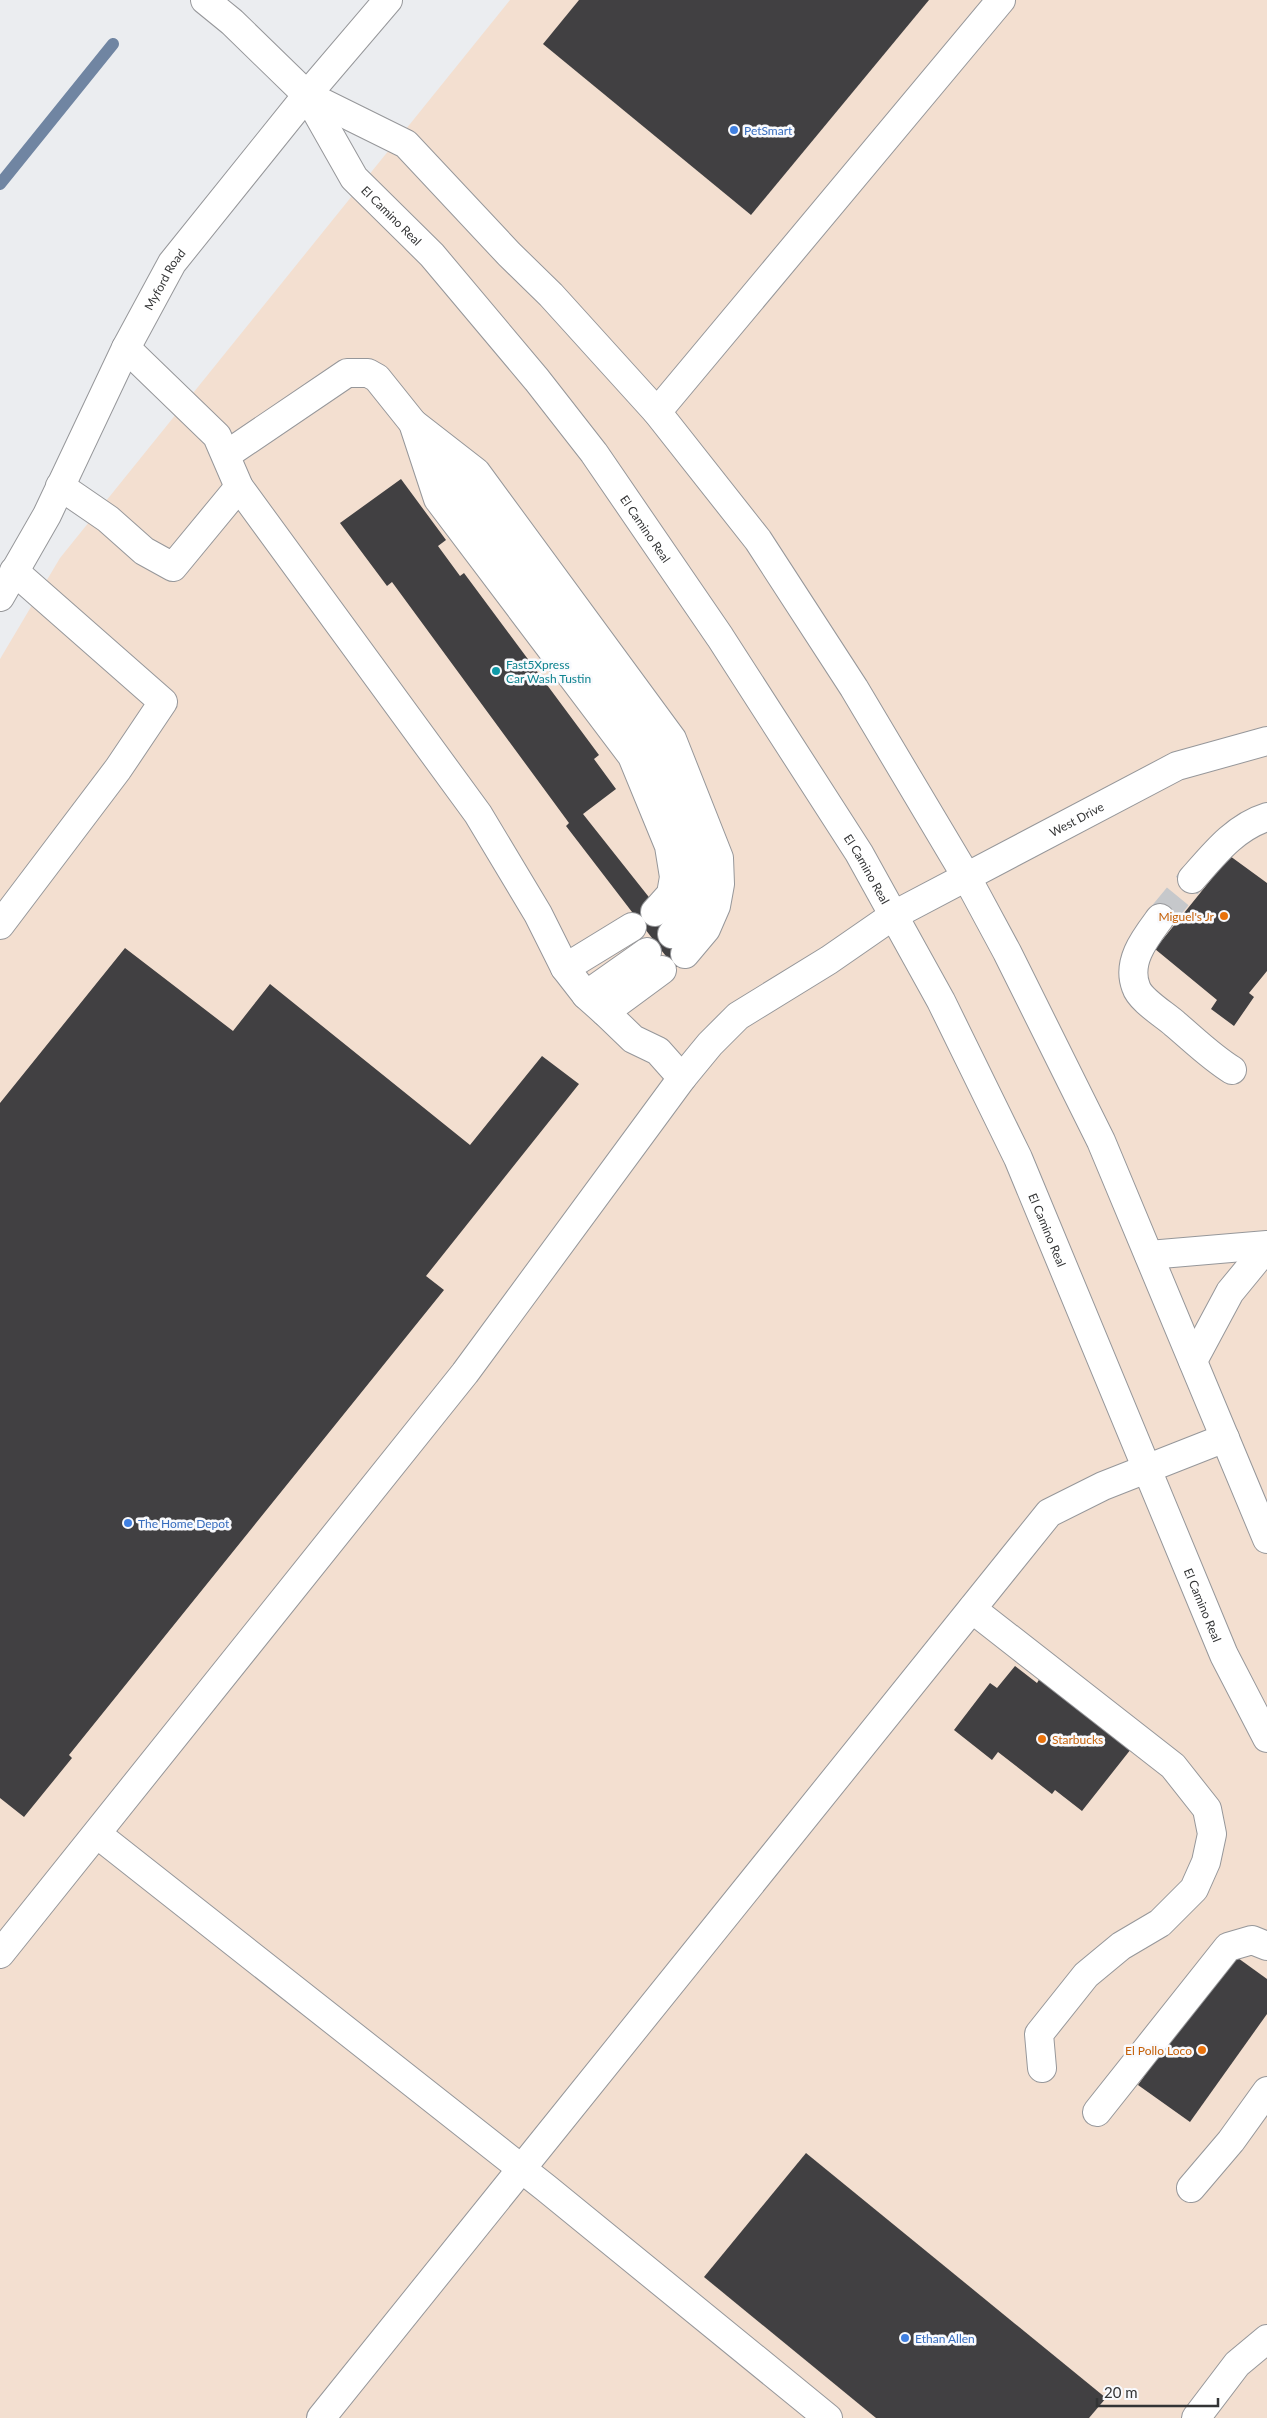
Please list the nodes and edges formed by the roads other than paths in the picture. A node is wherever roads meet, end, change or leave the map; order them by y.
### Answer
1 (204, 0) edge
2 (388, 0) edge
3 (1002, 0) edge
4 (307, 95) junction
5 (126, 348) junction
6 (657, 412) junction
7 (413, 423) junction
8 (226, 455) junction
9 (60, 486) junction
10 (239, 486) junction
11 (14, 571) junction
12 (0, 597) edge
13 (1267, 741) edge
14 (1267, 817) edge
15 (966, 876) junction
16 (1192, 878) tunnel mouth
17 (655, 912) dead end
18 (894, 915) junction
19 (1160, 918) tunnel mouth
20 (0, 924) edge
21 (632, 927) dead end
22 (678, 944) dead end
23 (654, 961) dead end
24 (565, 968) junction
25 (596, 1004) junction
26 (1232, 1070) dead end
27 (682, 1078) junction
28 (1267, 1246) edge
29 (1149, 1255) junction
30 (1193, 1361) junction
31 (1225, 1438) junction
32 (1146, 1467) junction
33 (1267, 1539) edge
34 (972, 1609) junction
35 (1267, 1738) edge
36 (97, 1834) junction
37 (1267, 1946) edge
38 (0, 1954) edge
39 (1042, 2068) dead end
40 (1267, 2090) edge
41 (1097, 2112) dead end
42 (521, 2168) junction
43 (1192, 2188) dead end
44 (1267, 2339) edge
45 (320, 2418) edge
46 (828, 2418) edge
47 (1196, 2418) edge

1 - 4 main road, El Camino Real
2 - 4 main road, Myford Road
3 - 6 main road
4 - 5 main road, Myford Road
4 - 6 main road, El Camino Real
4 - 18 main road, El Camino Real
5 - 8 main road
5 - 9 main road, Myford Road
6 - 15 main road, El Camino Real
7 - 8 main road
7 - 17 main road
7 - 22 main road
8 - 10 main road
9 - 10 main road
9 - 11 main road, Myford Road
10 - 24 main road
11 - 12 main road, Myford Road
11 - 20 main road
13 - 15 main road, West Drive
14 - 16 main road
15 - 18 main road, West Drive
15 - 29 main road, El Camino Real
18 - 27 main road, West Drive
18 - 32 main road, El Camino Real
19 - 26 main road
21 - 24 main road
23 - 25 main road
24 - 25 main road
25 - 27 main road
27 - 36 main road, West Drive
28 - 29 main road
28 - 30 main road
29 - 30 main road, El Camino Real
30 - 31 main road, El Camino Real
31 - 32 main road
31 - 33 main road, El Camino Real
32 - 34 main road
32 - 35 main road, El Camino Real
34 - 39 main road
34 - 42 main road
36 - 38 main road, West Drive
36 - 42 main road
37 - 41 main road
40 - 43 main road
42 - 45 main road
42 - 46 main road
44 - 47 main road

